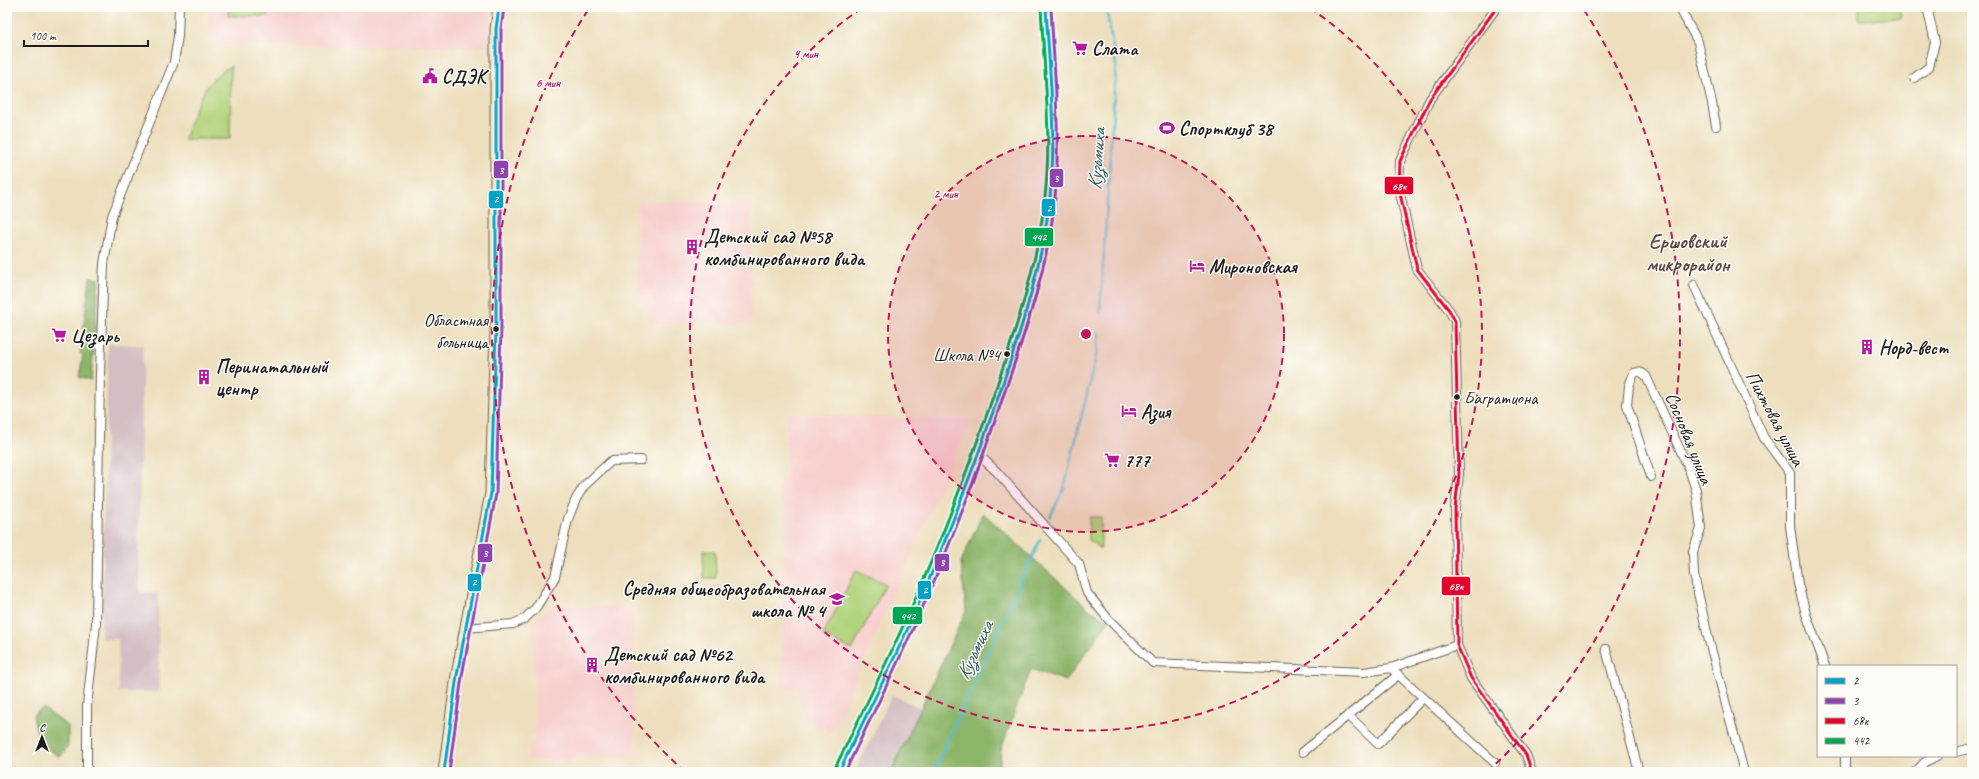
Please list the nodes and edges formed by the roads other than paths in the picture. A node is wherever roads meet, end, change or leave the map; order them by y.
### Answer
1 (179, 7) edge
2 (499, 7) edge
3 (1046, 7) edge
4 (1497, 7) edge
5 (1679, 7) edge
6 (1927, 7) edge
7 (1914, 78) dead end
8 (1716, 126) dead end
9 (1694, 285) dead end
10 (978, 454) junction
11 (641, 460) dead end
12 (1652, 477) dead end
13 (466, 628) junction
14 (1457, 645) junction
15 (1606, 649) dead end
16 (1825, 665) edge
17 (1391, 668) junction
18 (1398, 675) junction
19 (1423, 698) junction
20 (1348, 715) junction
21 (1972, 748) edge
22 (1303, 752) dead end
23 (1957, 752) edge
24 (1845, 757) edge
25 (1935, 757) edge
26 (1495, 763) dead end
27 (87, 772) edge
28 (444, 772) edge
29 (838, 772) edge
30 (1532, 772) edge
31 (1639, 772) edge
32 (1744, 772) edge
33 (1846, 772) edge
34 (1915, 772) edge

1 - 27 street
2 - 13 main road
3 - 10 main road
4 - 14 street
5 - 8 street
6 - 7 street
9 - 16 street, Пихтовая улица
10 - 17 street
10 - 29 main road
11 - 13 street
12 - 32 street, Сосновая улица
13 - 28 main road
14 - 17 street
14 - 30 street
15 - 31 street
17 - 18 street
18 - 19 street
18 - 20 street
19 - 20 street
19 - 26 street
20 - 22 street
21 - 23 street
24 - 33 street
25 - 34 street

